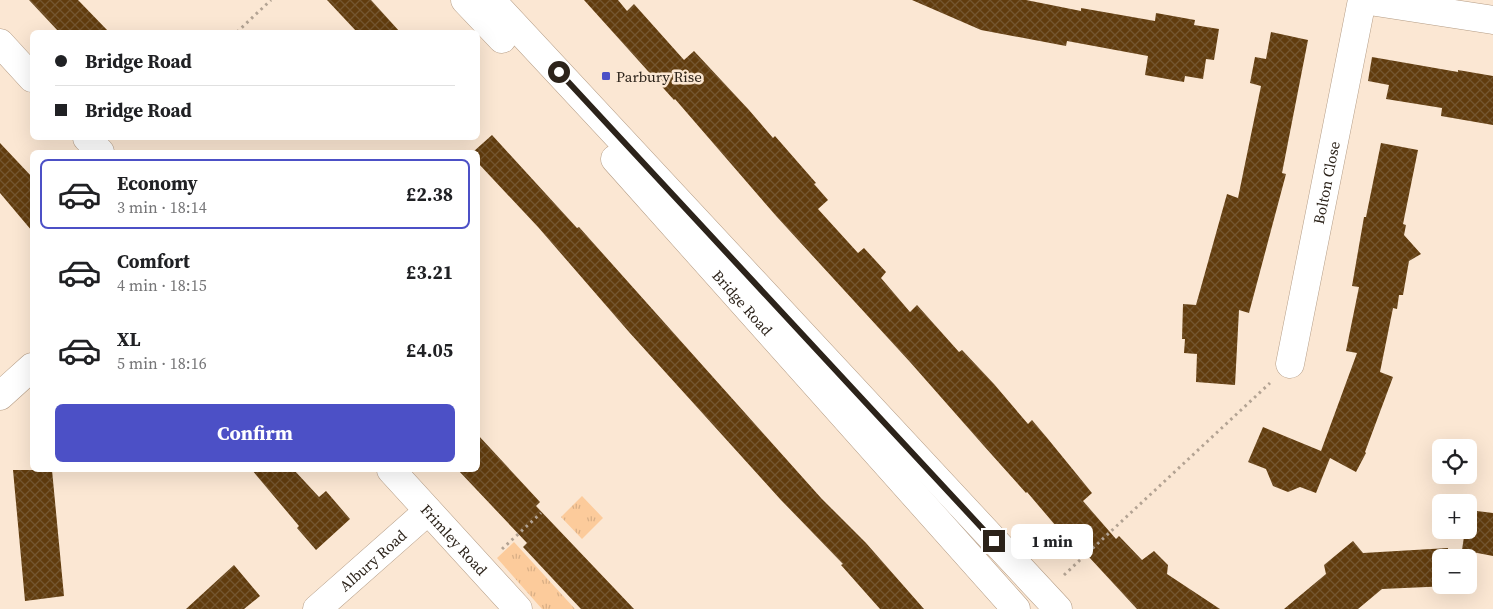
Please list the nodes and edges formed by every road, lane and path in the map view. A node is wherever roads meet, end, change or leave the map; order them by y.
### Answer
1 (271, 0) edge
2 (465, 0) edge
3 (491, 0) edge
4 (1362, 0) edge
5 (1493, 20) edge
6 (239, 30) edge
7 (0, 43) edge
8 (30, 76) edge
9 (89, 140) edge
10 (98, 150) edge
11 (1290, 364) joint
12 (30, 369) edge
13 (0, 396) edge
14 (393, 472) edge
15 (428, 511) junction
16 (541, 513) dead end
17 (481, 568) junction
18 (1051, 601) edge
19 (317, 609) edge
20 (518, 609) edge
21 (1016, 609) edge

1 - 6 path
2 - 21 street, Bridge Road
3 - 18 street, Bridge Road
4 - 5 street
4 - 11 street, Bolton Close
7 - 8 street
9 - 10 street
11 - 18 path
12 - 13 street
14 - 15 street, Frimley Road
15 - 17 street, Frimley Road
15 - 19 street, Albury Road
16 - 17 path
17 - 20 street, Frimley Road

